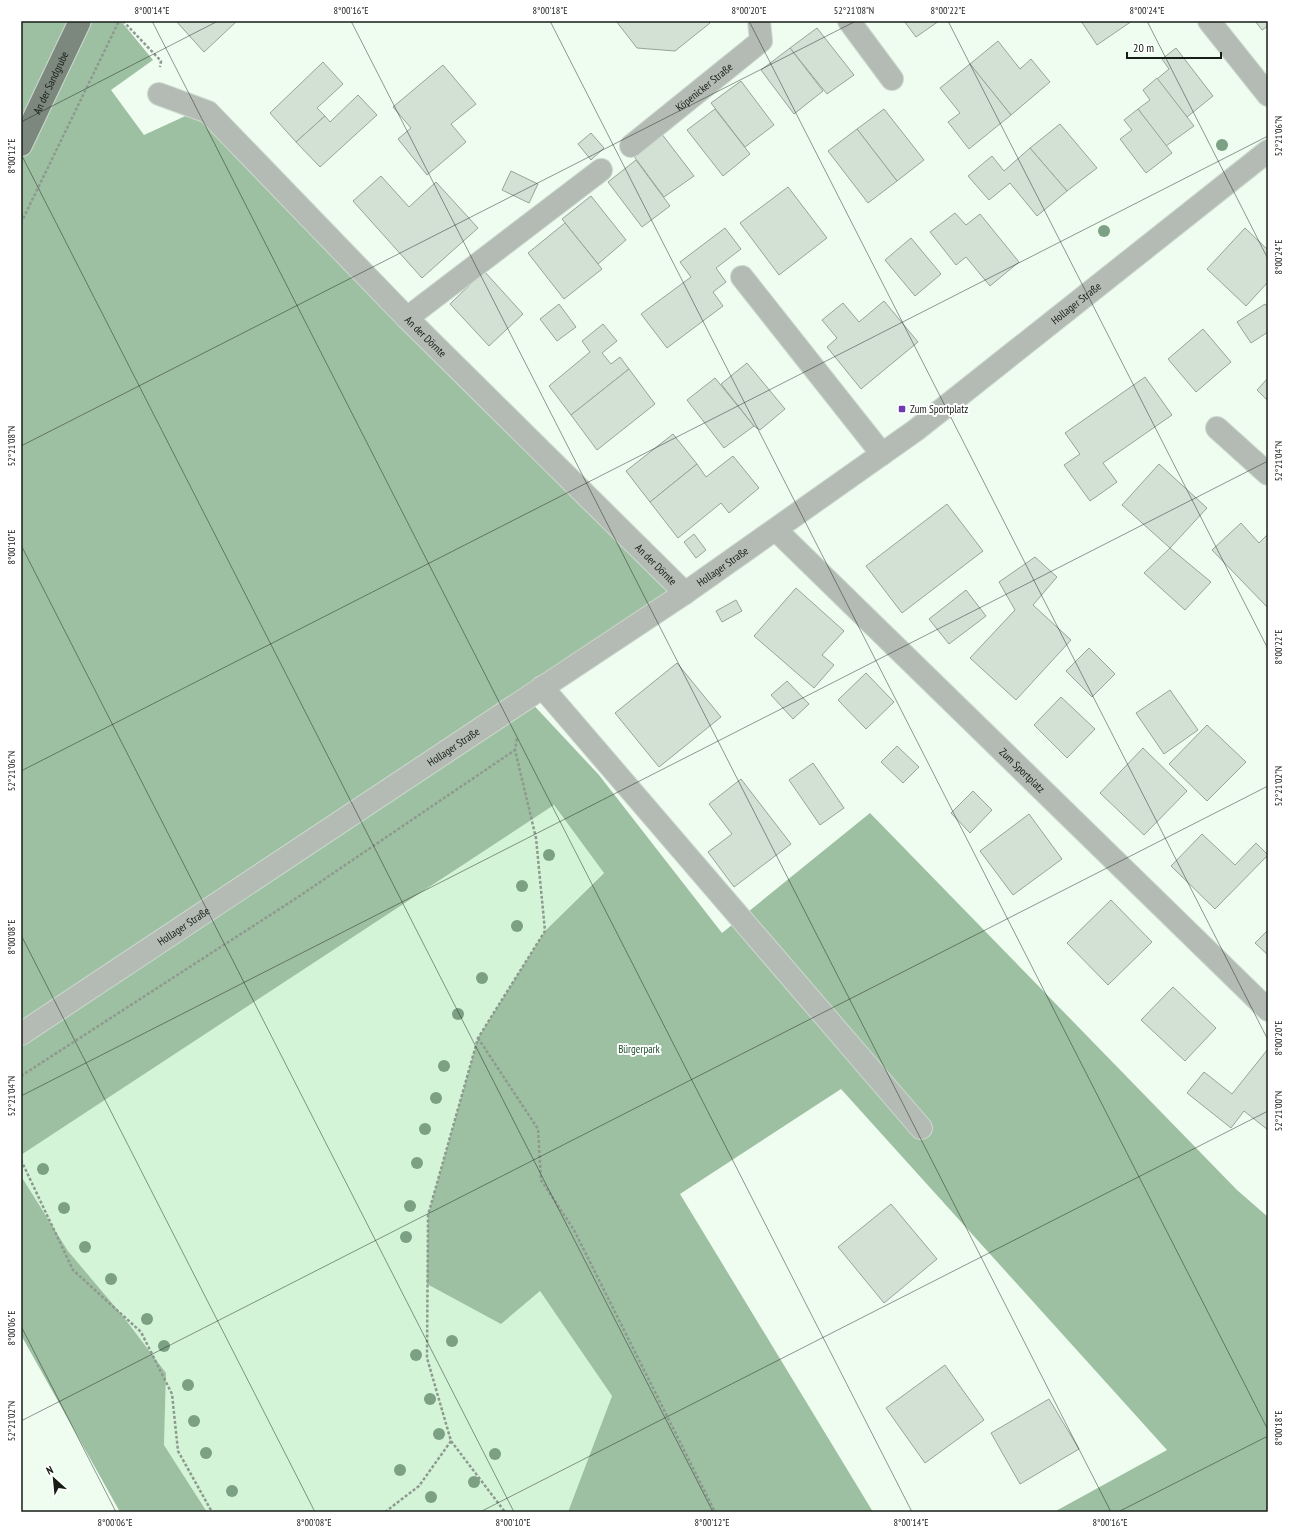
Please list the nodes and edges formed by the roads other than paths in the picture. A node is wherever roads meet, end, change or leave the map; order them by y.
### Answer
1 (80, 21) edge
2 (759, 21) edge
3 (849, 21) edge
4 (1209, 21) edge
5 (892, 79) dead end
6 (159, 94) road end
7 (1268, 95) edge
8 (21, 145) edge
9 (631, 146) dead end
10 (1268, 151) edge
11 (601, 170) dead end
12 (742, 277) dead end
13 (407, 318) junction
14 (1217, 428) dead end
15 (882, 454) junction
16 (1268, 474) edge
17 (776, 530) junction
18 (685, 593) junction
19 (534, 693) junction
20 (1268, 1010) edge
21 (21, 1034) edge
22 (921, 1128) dead end

1 - 8 main road, An der Sandgrube
2 - 9 street, Köpenicker Straße
3 - 5 street
4 - 7 street
6 - 13 street, An der Dörnte
10 - 15 street, Hollager Straße
11 - 13 street
12 - 15 street
13 - 18 street, An der Dörnte
14 - 16 street
15 - 17 street, Hollager Straße
17 - 18 street, Hollager Straße
17 - 20 street, Zum Sportplatz
18 - 19 street, Hollager Straße
19 - 21 street, Hollager Straße
19 - 22 street

